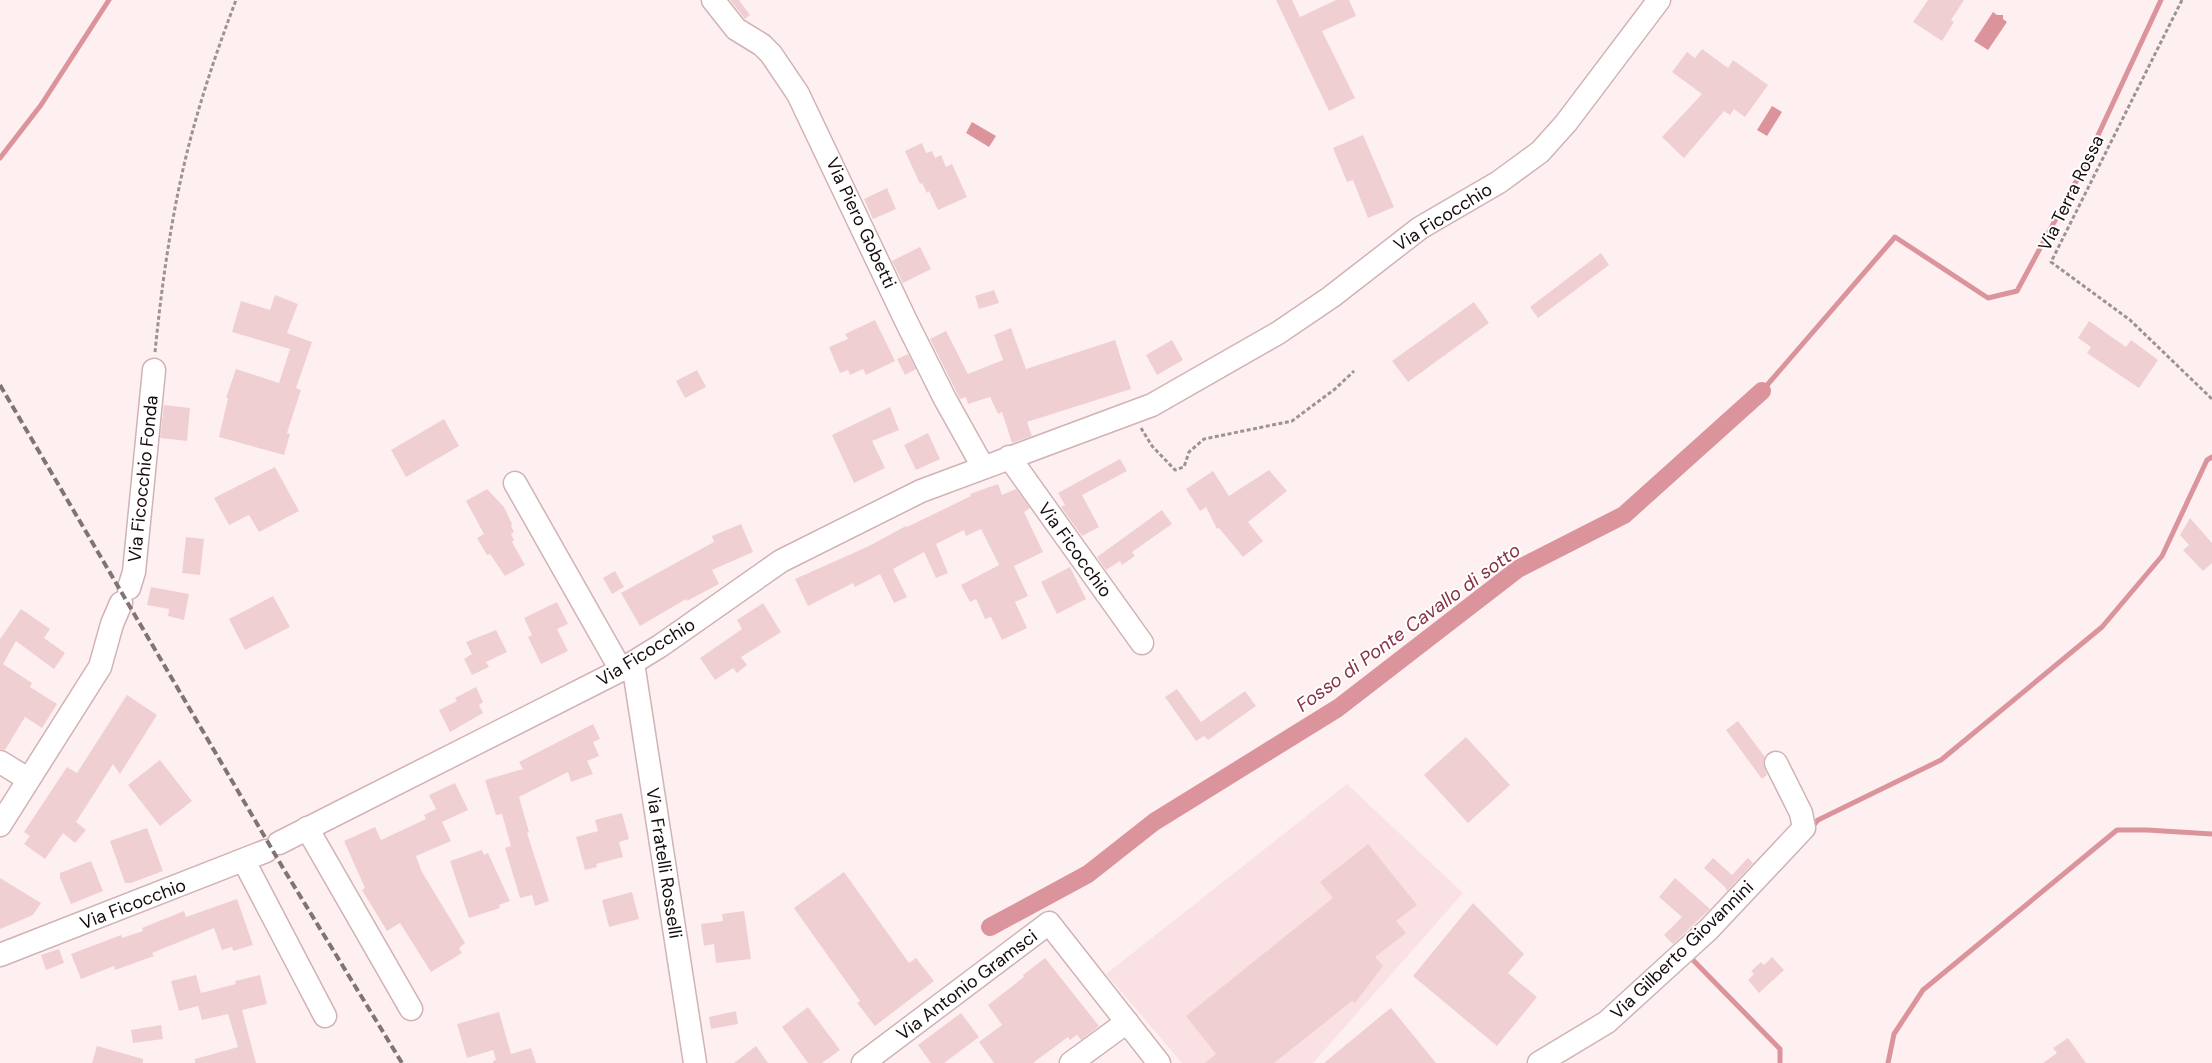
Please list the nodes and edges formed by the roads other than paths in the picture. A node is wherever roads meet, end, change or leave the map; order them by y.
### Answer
1 (713, 0) edge
2 (1659, 0) edge
3 (154, 370) road end
4 (1009, 457) junction
5 (983, 467) junction
6 (515, 483) dead end
7 (1142, 643) dead end
8 (627, 667) junction
9 (0, 762) edge
10 (1776, 763) dead end
11 (28, 779) junction
12 (0, 825) edge
13 (307, 828) junction
14 (244, 861) junction
15 (0, 955) edge
16 (410, 1009) dead end
17 (325, 1016) dead end
18 (1126, 1022) junction
19 (695, 1063) edge
20 (863, 1063) edge
21 (1071, 1063) edge
22 (1159, 1063) edge
23 (1539, 1063) edge

1 - 5 street, Via Piero Gobetti
2 - 4 street, Via Ficocchio
3 - 11 street, Via Ficocchio Fonda
4 - 5 street, Via Ficocchio
4 - 7 street, Via Ficocchio
5 - 8 street, Via Ficocchio
6 - 8 street
8 - 13 street, Via Ficocchio
8 - 19 street, Via Fratelli Rosselli
9 - 11 street
10 - 23 street, Via Gilberto Giovannini
11 - 12 street, Via Ficocchio Fonda
13 - 14 street, Via Ficocchio
13 - 16 street
14 - 15 street, Via Ficocchio
14 - 17 street
18 - 20 street, Via Antonio Gramsci
18 - 21 street
18 - 22 street, Via Antonio Gramsci

